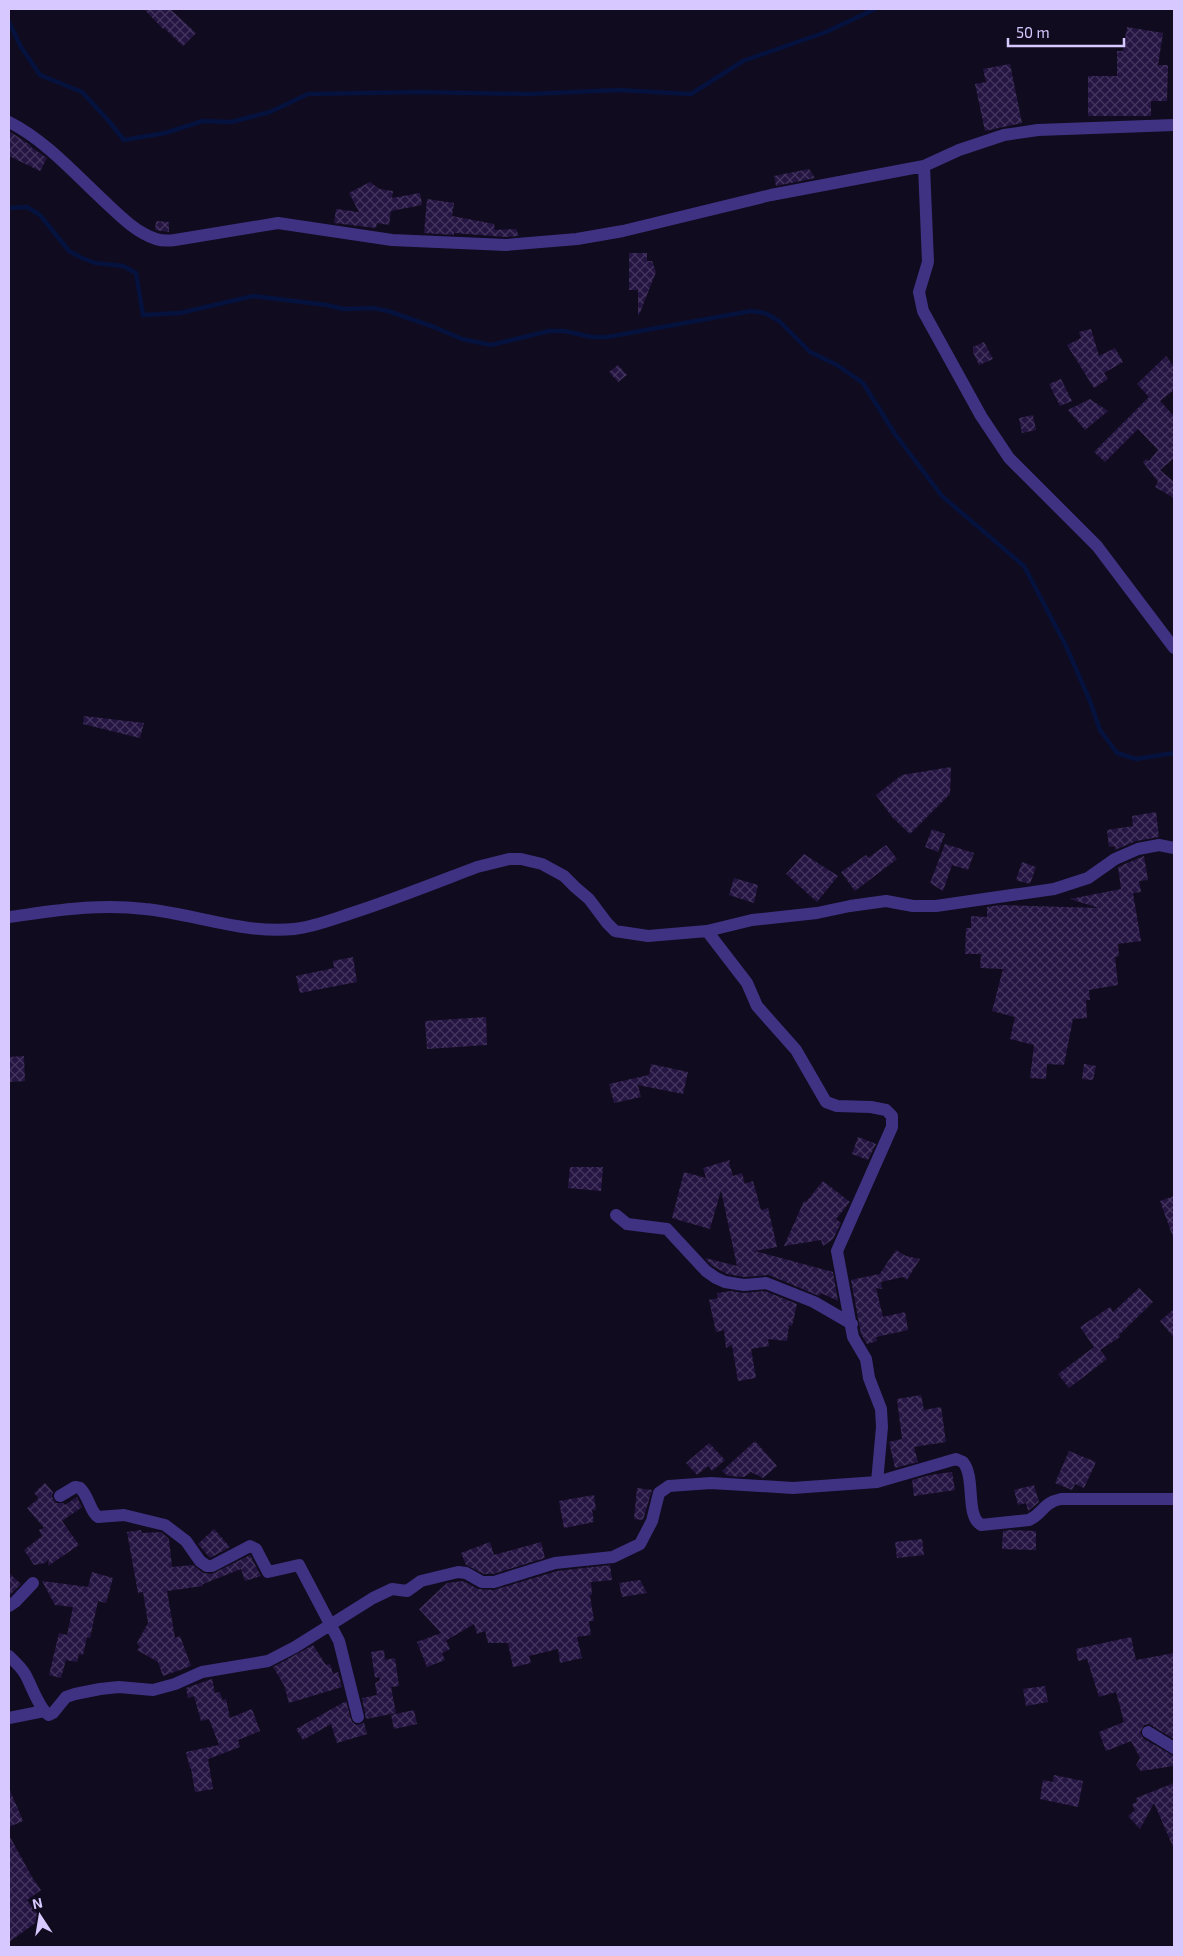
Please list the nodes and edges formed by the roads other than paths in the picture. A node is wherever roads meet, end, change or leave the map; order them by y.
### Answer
1 (9, 122) edge
2 (1174, 125) edge
3 (924, 166) junction
4 (1174, 648) edge
5 (1174, 848) edge
6 (9, 917) edge
7 (708, 931) junction
8 (616, 1215) dead end
9 (852, 1324) junction
10 (877, 1482) junction
11 (60, 1496) dead end
12 (1174, 1499) edge
13 (33, 1583) dead end
14 (9, 1606) edge
15 (332, 1625) junction
16 (9, 1656) edge
17 (44, 1711) junction
18 (358, 1716) dead end
19 (9, 1718) edge
20 (1148, 1732) dead end
21 (1174, 1748) edge

1 - 3 street
2 - 3 street
3 - 4 street
5 - 7 street
6 - 7 street
7 - 9 street
8 - 9 street
9 - 10 street
10 - 12 street
10 - 15 street
11 - 15 street
13 - 14 street
15 - 17 street
15 - 18 street
16 - 17 street
17 - 19 street
20 - 21 street

